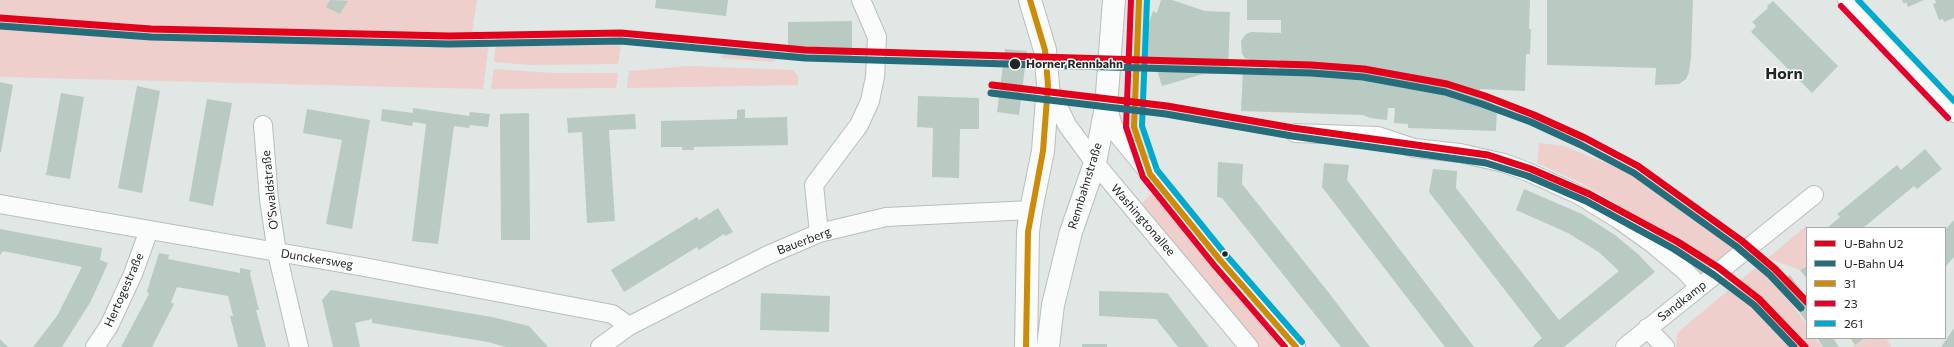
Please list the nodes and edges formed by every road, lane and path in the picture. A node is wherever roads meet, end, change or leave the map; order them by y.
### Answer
1 (861, 0) edge
2 (1030, 0) edge
3 (1114, 0) edge
4 (1847, 0) edge
5 (1048, 85) junction
6 (1106, 106) junction
7 (1954, 113) edge
8 (264, 125) dead end
9 (1295, 133) dead end
10 (1095, 163) junction
11 (1814, 195) dead end
12 (0, 204) edge
13 (1031, 210) junction
14 (149, 230) junction
15 (819, 233) junction
16 (277, 253) junction
17 (1700, 287) junction
18 (629, 326) junction
19 (1647, 328) junction
20 (95, 347) edge
21 (299, 347) edge
22 (600, 347) edge
23 (1026, 347) edge
24 (1048, 347) edge
25 (1249, 347) edge
26 (1296, 347) edge
27 (1625, 347) edge
28 (1665, 347) edge

1 - 15 street
2 - 5 main road
3 - 6 main road, Rennbahnstraße
4 - 7 street
5 - 10 street, Washingtonallee
5 - 13 main road
6 - 10 main road, Rennbahnstraße
6 - 26 street
8 - 16 street, O'Swaldstraße
9 - 17 street
10 - 24 main road, Rennbahnstraße
10 - 25 street, Washingtonallee
11 - 17 street, Sandkamp
12 - 14 street, Dunckersweg
13 - 15 street, Bauerberg
13 - 23 main road
14 - 16 street, Dunckersweg
14 - 20 street, Hertogestraße
15 - 18 street, Bauerberg
16 - 18 street, Dunckersweg
16 - 21 street, O'Swaldstraße
17 - 19 street, Sandkamp
18 - 22 street, Bauerberg
19 - 27 street, Sandkamp
19 - 28 street

